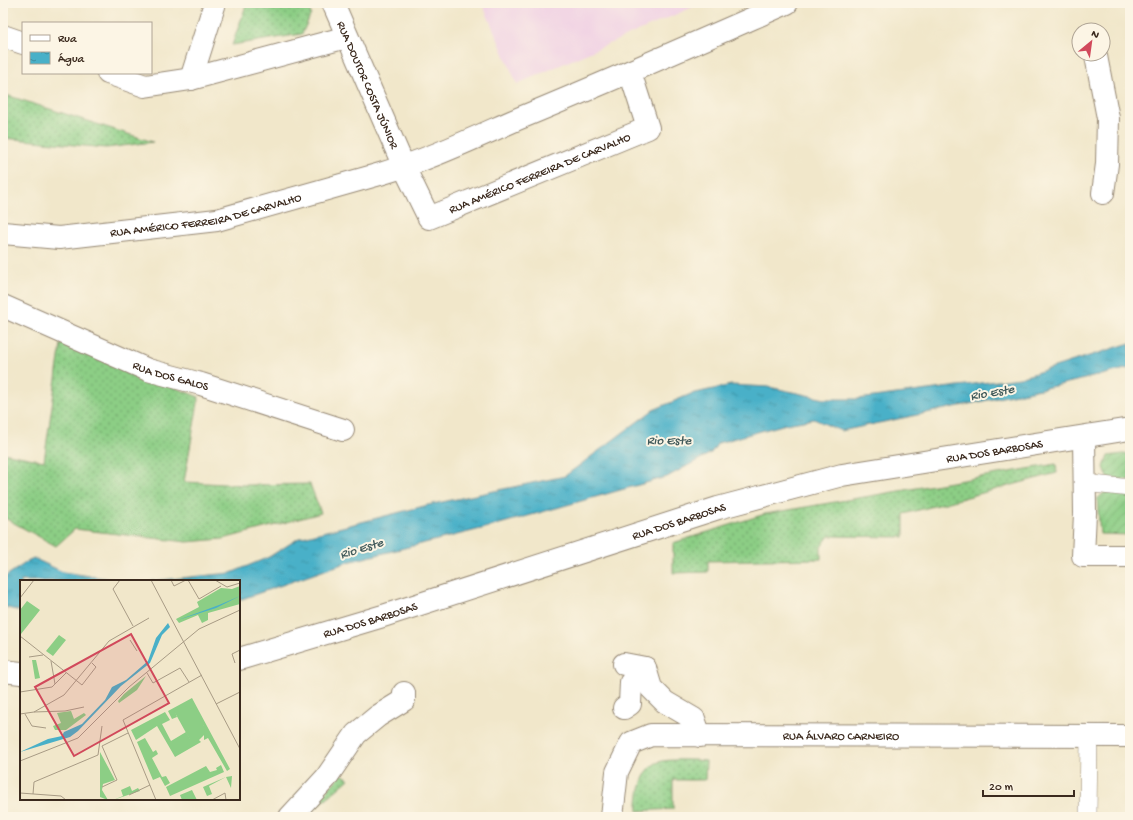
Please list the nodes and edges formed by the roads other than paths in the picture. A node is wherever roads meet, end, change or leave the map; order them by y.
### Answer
1 (215, 3) edge
2 (333, 3) edge
3 (787, 3) edge
4 (3, 36) edge
5 (347, 37) junction
6 (22, 43) edge
7 (1097, 62) edge
8 (630, 72) junction
9 (111, 74) edge
10 (191, 79) junction
11 (404, 167) junction
12 (1103, 193) dead end
13 (3, 233) edge
14 (3, 306) edge
15 (1130, 428) edge
16 (343, 430) dead end
17 (1084, 437) junction
18 (1084, 483) junction
19 (1130, 488) edge
20 (1130, 556) edge
21 (240, 659) edge
22 (3, 671) edge
23 (20, 673) edge
24 (404, 693) dead end
25 (624, 708) dead end
26 (700, 736) junction
27 (1130, 736) edge
28 (1089, 737) junction
29 (290, 817) edge
30 (612, 817) edge
31 (1088, 817) edge

1 - 10 street
2 - 5 street, RUA DOUTOR COSTA JÚNIOR
3 - 8 street, RUA AMÉRICO FERREIRA DE CARVALHO
4 - 6 street
5 - 10 street
5 - 11 street, RUA DOUTOR COSTA JÚNIOR
7 - 12 street
8 - 11 street, RUA AMÉRICO FERREIRA DE CARVALHO
8 - 11 street, RUA AMÉRICO FERREIRA DE CARVALHO
9 - 10 street
11 - 13 street, RUA AMÉRICO FERREIRA DE CARVALHO
14 - 16 street, RUA DOS GALOS
15 - 17 street, RUA DOS BARBOSAS
17 - 18 street
17 - 21 street, RUA DOS BARBOSAS
18 - 19 lane
18 - 20 street
22 - 23 street
24 - 29 street
25 - 26 street
26 - 28 street, RUA ÁLVARO CARNEIRO
26 - 30 street, RUA ÁLVARO CARNEIRO
27 - 28 street, RUA ÁLVARO CARNEIRO
28 - 31 lane

